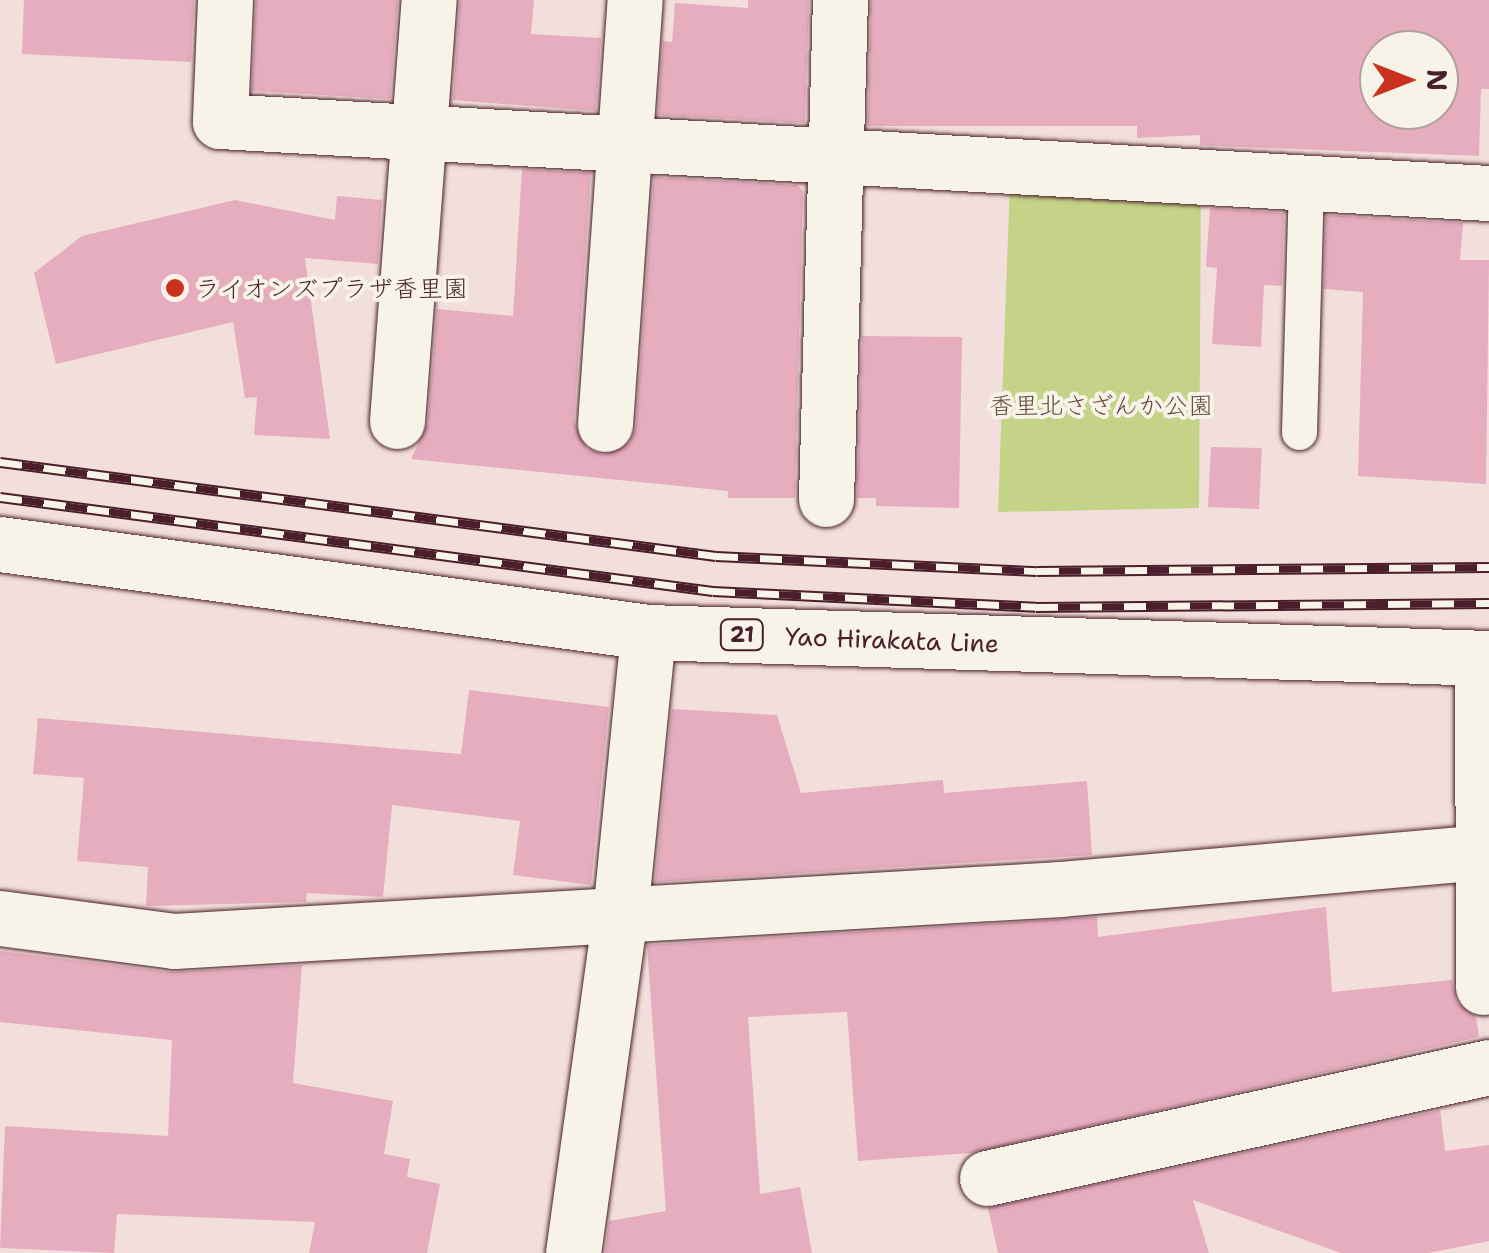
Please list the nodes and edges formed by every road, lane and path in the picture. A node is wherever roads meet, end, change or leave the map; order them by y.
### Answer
1 (225, 0) edge
2 (429, 0) edge
3 (635, 0) edge
4 (840, 0) edge
5 (421, 134) junction
6 (625, 148) junction
7 (836, 154) junction
8 (1306, 178) junction
9 (1489, 192) edge
10 (397, 420) dead end
11 (605, 424) dead end
12 (1298, 432) dead end
13 (826, 498) dead end
14 (0, 544) edge
15 (648, 632) junction
16 (1485, 658) edge
17 (1480, 852) junction
18 (620, 914) junction
19 (0, 918) edge
20 (1482, 987) dead end
21 (1489, 1067) edge
22 (987, 1178) dead end
23 (572, 1253) edge

1 - 5 street
2 - 5 street
3 - 6 street
4 - 7 street
5 - 6 street
5 - 10 street
6 - 7 street
6 - 11 street
7 - 8 street
7 - 13 street
8 - 9 street
8 - 12 lane
14 - 15 street, Yao Hirakata Line / 21
15 - 16 street, Yao Hirakata Line / 21
15 - 18 street
16 - 17 street
17 - 18 street
17 - 20 street
18 - 19 street
18 - 23 street
21 - 22 street

